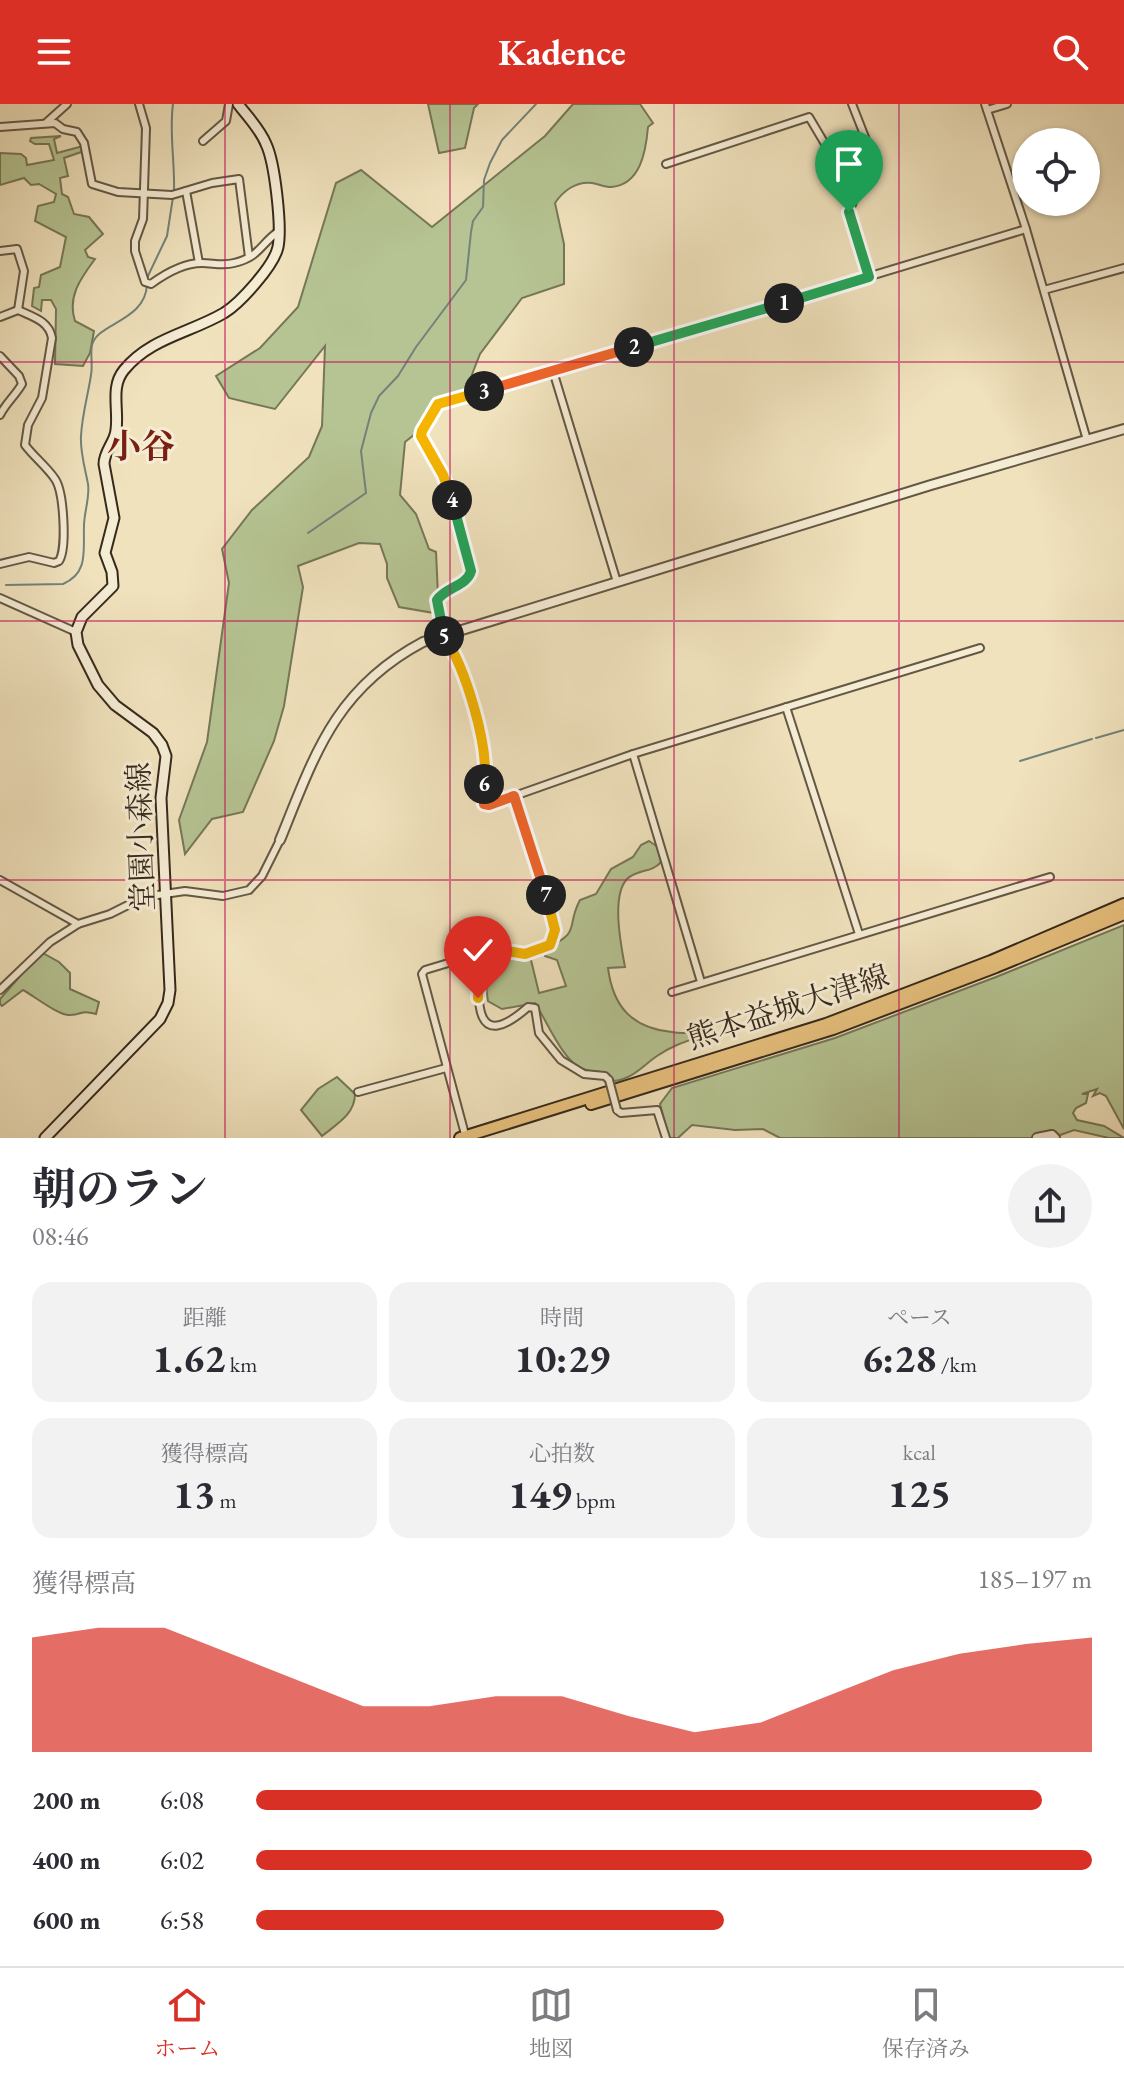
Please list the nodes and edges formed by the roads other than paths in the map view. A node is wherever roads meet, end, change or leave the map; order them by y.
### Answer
1 (67, 104) edge
2 (139, 104) edge
3 (229, 104) edge
4 (238, 104) edge
5 (852, 104) edge
6 (1007, 104) edge
7 (986, 107) edge
8 (44, 123) junction
9 (0, 127) edge
10 (203, 141) dead end
11 (666, 164) dead end
12 (186, 191) junction
13 (854, 193) junction
14 (144, 194) junction
15 (1026, 229) junction
16 (279, 231) junction
17 (0, 251) edge
18 (249, 257) junction
19 (199, 263) junction
20 (1124, 268) edge
21 (869, 277) junction
22 (1044, 290) junction
23 (18, 310) junction
24 (0, 317) edge
25 (0, 356) edge
26 (553, 371) junction
27 (0, 415) edge
28 (1124, 429) edge
29 (1087, 440) junction
30 (0, 564) edge
31 (617, 582) junction
32 (0, 598) edge
33 (76, 632) junction
34 (443, 634) junction
35 (980, 648) dead end
36 (786, 707) junction
37 (633, 754) junction
38 (514, 796) junction
39 (280, 840) joint
40 (1050, 877) dead end
41 (0, 880) edge
42 (165, 893) junction
43 (1124, 904) edge
44 (1124, 914) edge
45 (78, 924) junction
46 (859, 934) junction
47 (480, 954) junction
48 (701, 982) junction
49 (0, 990) edge
50 (672, 992) dead end
51 (446, 1068) junction
52 (358, 1092) dead end
53 (45, 1138) edge
54 (464, 1138) edge
55 (480, 1138) edge
56 (666, 1138) edge
57 (1037, 1138) edge
58 (1055, 1138) edge

1 - 8 street
2 - 14 street
3 - 10 street
4 - 16 main road
5 - 13 street
6 - 7 street
7 - 15 street
8 - 9 street
8 - 14 street
11 - 13 street
12 - 14 street
12 - 18 street
12 - 19 street
13 - 21 street
14 - 19 street
15 - 21 street
15 - 22 street
16 - 18 street
16 - 33 main road
17 - 23 street
18 - 19 street
20 - 22 street
21 - 26 street
22 - 29 street
23 - 24 street
23 - 30 street
25 - 27 street
26 - 31 street
26 - 34 street
28 - 29 street
29 - 31 street
31 - 34 street
32 - 33 street
33 - 42 main road, 堂園小森線
34 - 38 street
34 - 39 street
35 - 36 street
36 - 37 street
36 - 46 street
37 - 38 street
37 - 48 street
38 - 47 street
39 - 42 street
40 - 46 street
41 - 45 street
42 - 45 street
42 - 53 main road, 堂園小森線
43 - 54 main road, 熊本益城大津線
44 - 55 main road, 熊本益城大津線
45 - 49 street
46 - 48 street
47 - 51 street
47 - 56 street, bridge
48 - 50 street
51 - 52 street
51 - 54 street
57 - 58 street

